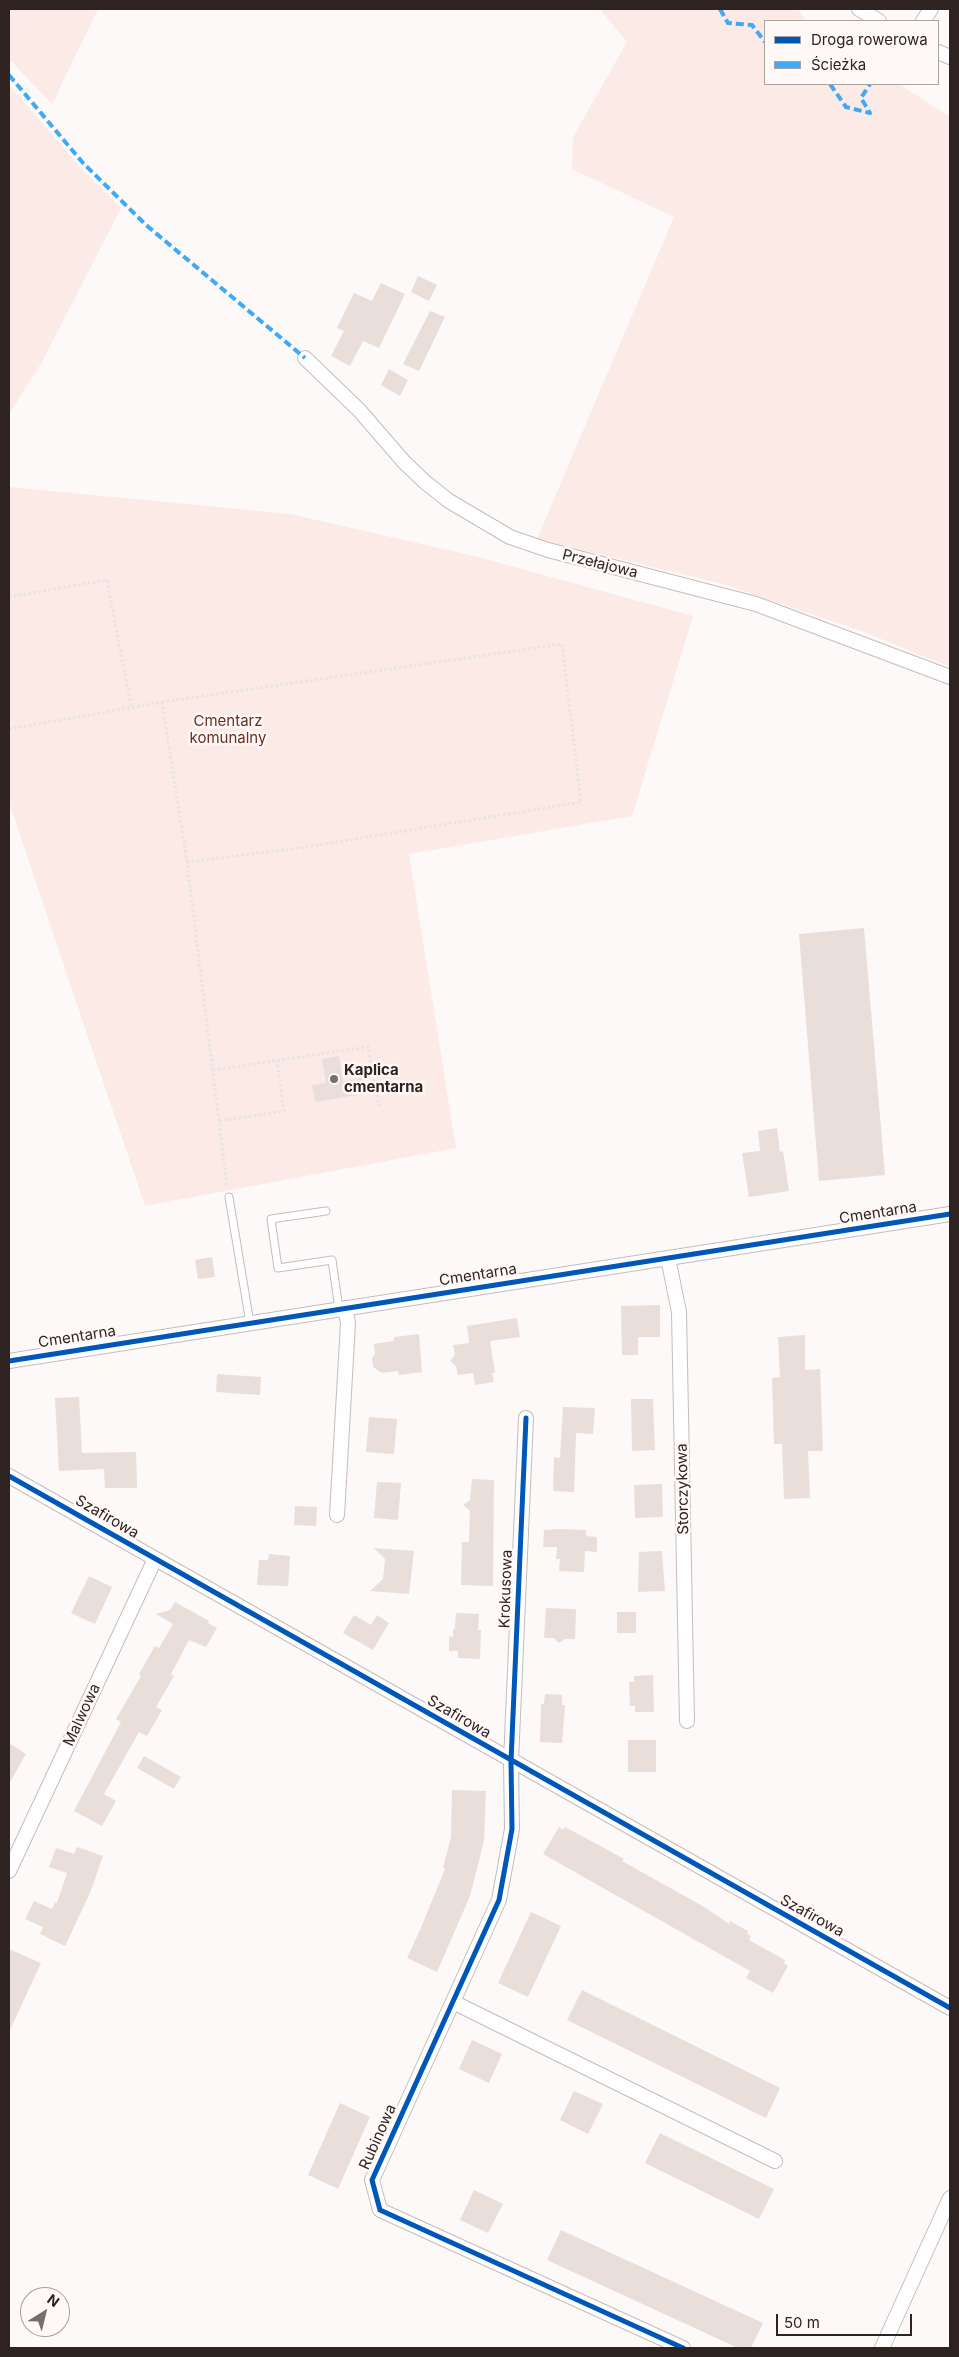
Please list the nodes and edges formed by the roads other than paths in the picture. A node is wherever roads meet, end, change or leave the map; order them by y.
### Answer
1 (859, 9) edge
2 (931, 9) edge
3 (877, 20) edge
4 (924, 20) edge
5 (305, 358) dead end
6 (950, 677) edge
7 (229, 1197) road end
8 (326, 1211) dead end
9 (950, 1214) edge
10 (668, 1258) junction
11 (342, 1309) junction
12 (250, 1323) junction
13 (9, 1360) edge
14 (526, 1418) dead end
15 (9, 1476) edge
16 (15, 1485) edge
17 (337, 1515) dead end
18 (155, 1559) junction
19 (687, 1721) dead end
20 (511, 1761) junction
21 (9, 1871) edge
22 (453, 2002) junction
23 (950, 2008) edge
24 (775, 2161) dead end
25 (950, 2198) edge
26 (683, 2348) edge
27 (882, 2348) edge

1 - 3 street
2 - 4 street
5 - 6 street, Przełajowa
7 - 12 lane
8 - 11 lane
9 - 10 street, Cmentarna
10 - 11 street, Cmentarna
10 - 19 street, Storczykowa
11 - 12 street, Cmentarna
11 - 17 street
12 - 13 street, Cmentarna
14 - 20 street, Krokusowa
15 - 16 street, Szafirowa
16 - 18 street, Szafirowa
18 - 20 street, Szafirowa
18 - 21 street, Malwowa
20 - 22 street, Rubinowa
20 - 23 street, Szafirowa
22 - 24 street
22 - 26 street, Rubinowa
25 - 27 street

